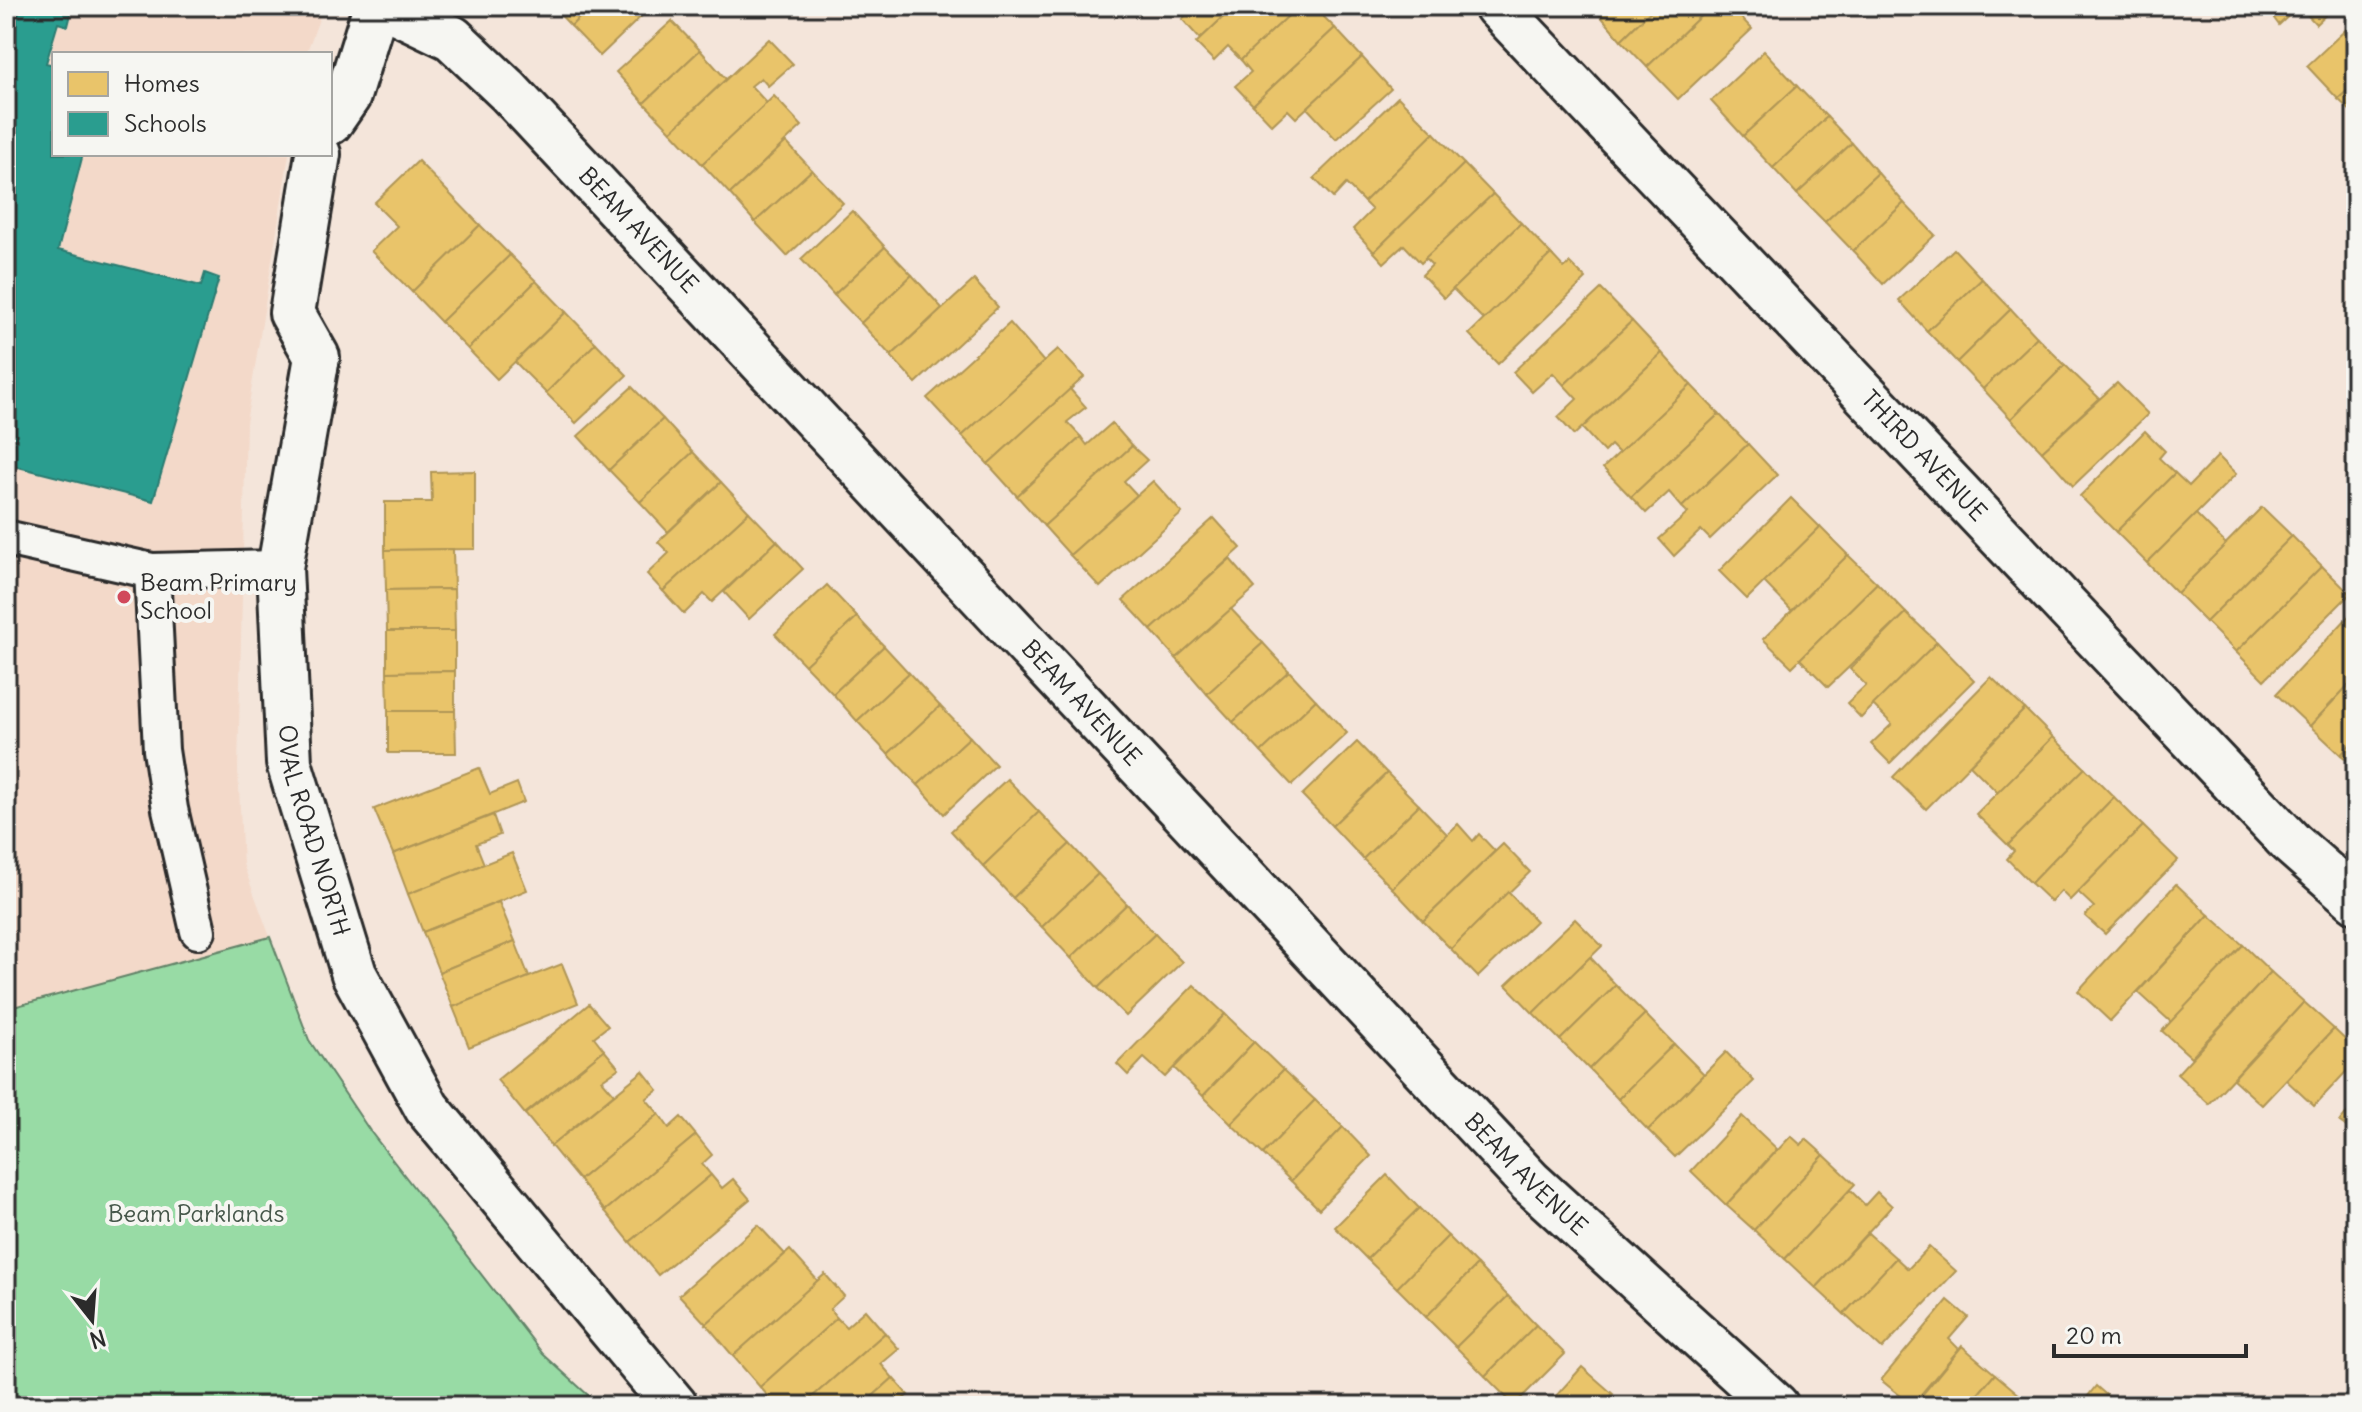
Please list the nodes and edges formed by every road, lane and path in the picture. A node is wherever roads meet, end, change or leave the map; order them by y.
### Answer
1 (376, 6) edge
2 (385, 6) edge
3 (1497, 6) edge
4 (332, 119) edge
5 (318, 156) edge
6 (6, 538) edge
7 (280, 568) junction
8 (152, 571) junction
9 (2356, 900) edge
10 (198, 931) dead end
11 (675, 1406) edge
12 (1776, 1406) edge

1 - 4 street
2 - 12 street, BEAM AVENUE
3 - 9 street, THIRD AVENUE
5 - 7 street, OVAL ROAD NORTH
6 - 8 lane
7 - 8 lane
7 - 11 street, OVAL ROAD NORTH
8 - 10 lane

